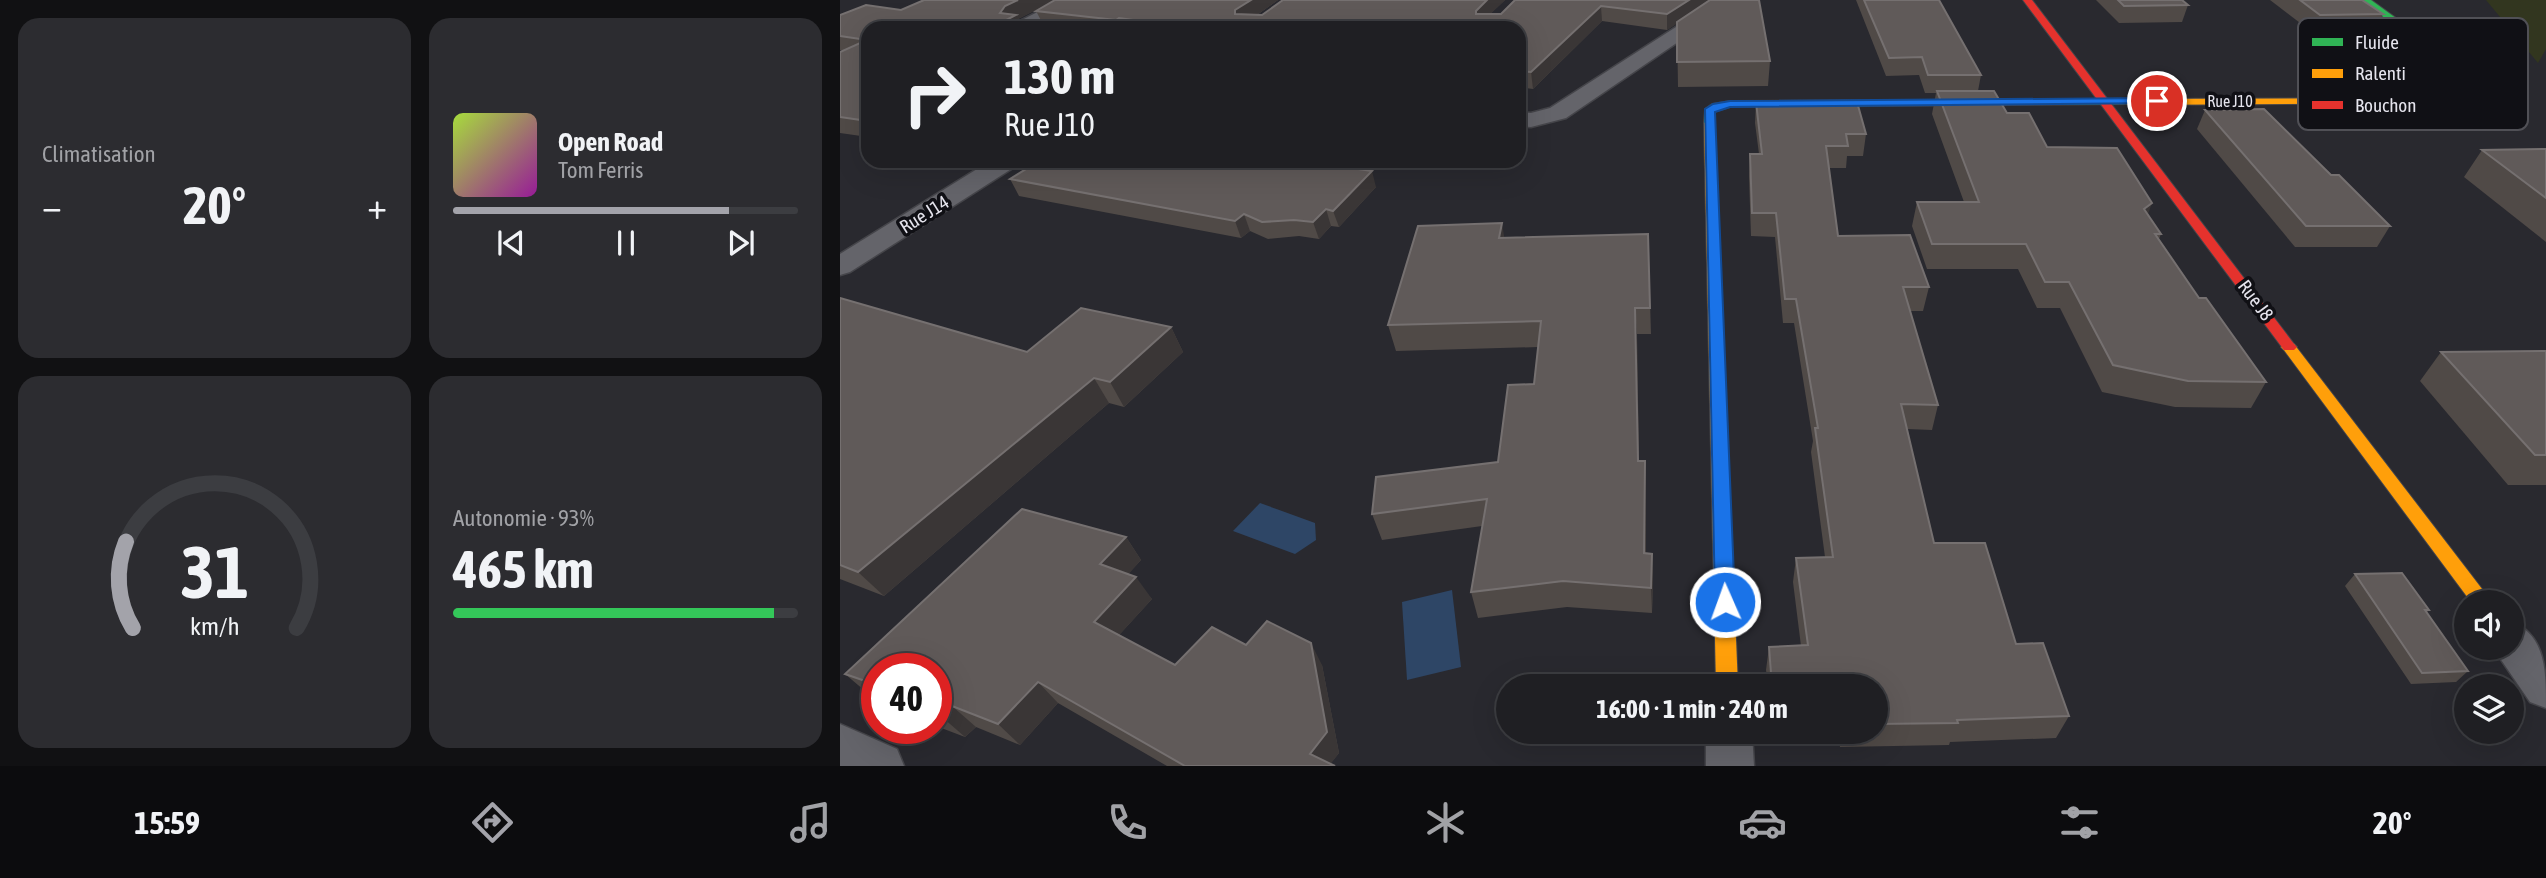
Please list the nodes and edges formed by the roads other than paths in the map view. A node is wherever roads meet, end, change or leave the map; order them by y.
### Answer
1 (1075, 0) edge
2 (1731, 0) edge
3 (2027, 0) edge
4 (2365, 0) edge
5 (2390, 18) edge
6 (1034, 21) edge
7 (2104, 101) junction
8 (2298, 101) edge
9 (1526, 119) edge
10 (996, 168) edge
11 (840, 266) edge
12 (2473, 590) edge
13 (2524, 657) edge
14 (1727, 674) edge
15 (2546, 687) edge
16 (1729, 744) edge
17 (840, 747) edge
18 (880, 766) edge
19 (1730, 766) edge

1 - 6 street
2 - 9 street
3 - 7 street, Rue J8
4 - 5 street, Rue J10
7 - 8 street, Rue J10
7 - 12 street, Rue J8
7 - 14 street, Rue J10
10 - 11 street, Rue J14
13 - 15 street
16 - 19 street
17 - 18 street

